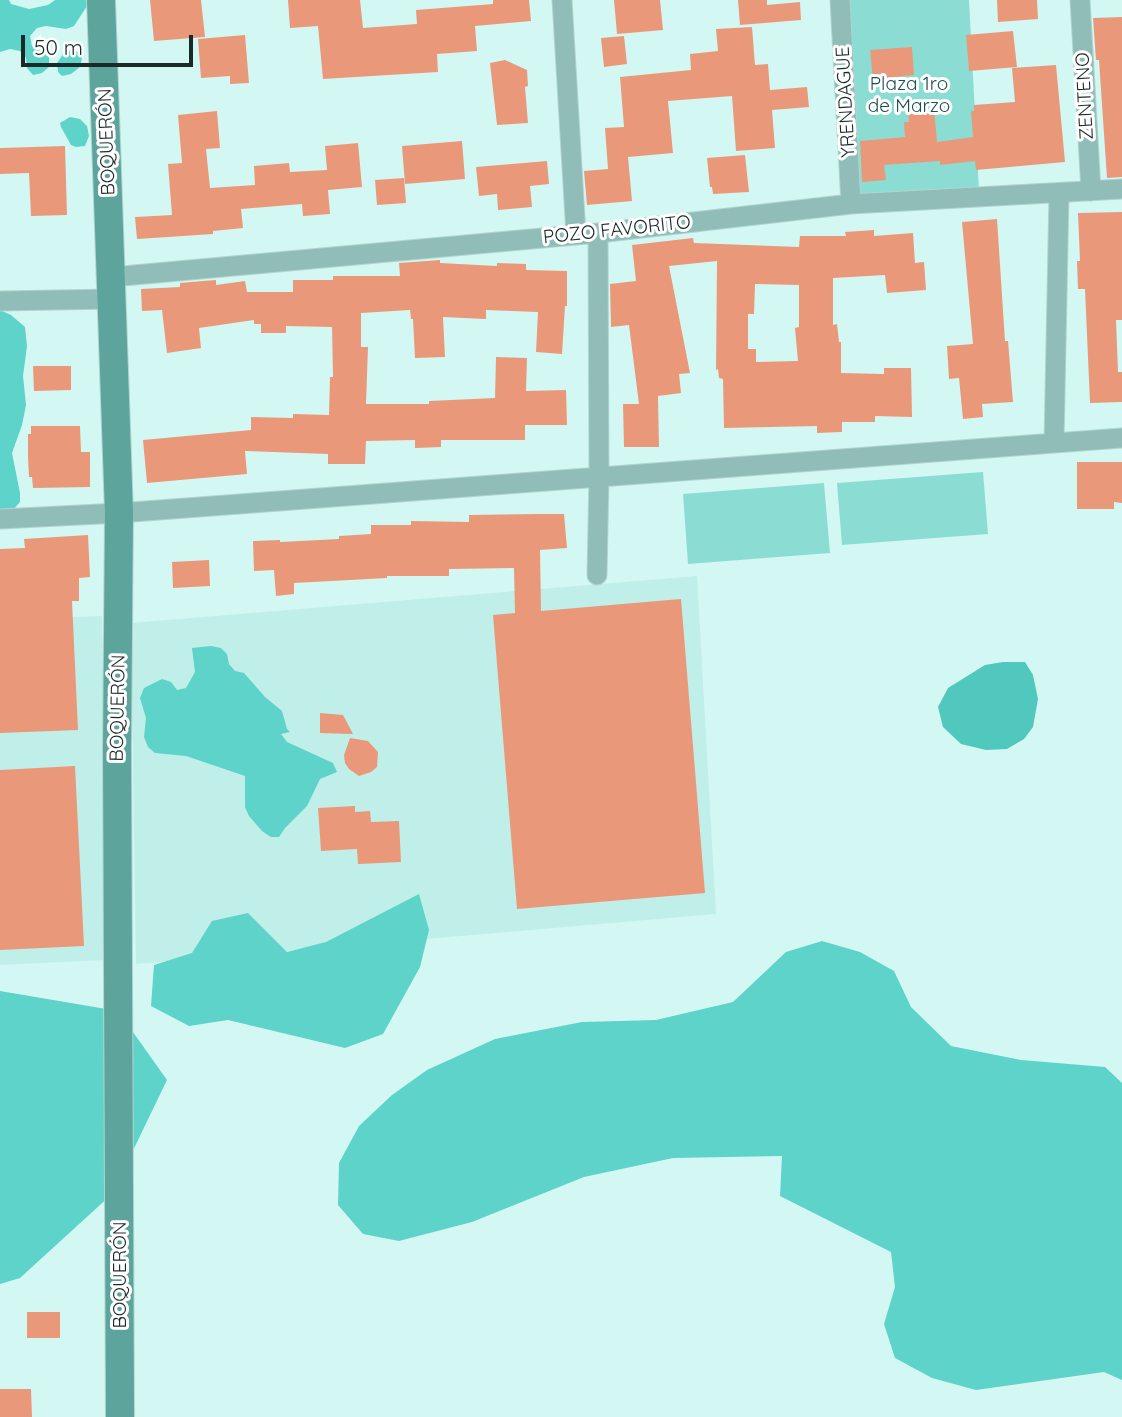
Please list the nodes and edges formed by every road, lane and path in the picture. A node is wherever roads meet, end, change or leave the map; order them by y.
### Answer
1 (101, 0) edge
2 (562, 0) edge
3 (840, 0) edge
4 (1080, 0) edge
5 (1122, 189) edge
6 (1091, 191) junction
7 (1059, 194) junction
8 (851, 204) junction
9 (598, 233) junction
10 (576, 235) junction
11 (113, 288) junction
12 (0, 302) edge
13 (1122, 438) edge
14 (1054, 443) junction
15 (599, 476) junction
16 (120, 513) junction
17 (0, 519) edge
18 (597, 575) dead end
19 (120, 1417) edge

1 - 11 street, BOQUERÓN
2 - 10 street
3 - 8 street, YRENDAGUE
4 - 6 street, ZENTENO
5 - 6 street, POZO FAVORITO
6 - 7 street, POZO FAVORITO
7 - 8 street, POZO FAVORITO
7 - 14 street
8 - 9 street, POZO FAVORITO
9 - 10 street, POZO FAVORITO
9 - 15 street
10 - 11 street, POZO FAVORITO
11 - 12 street, POZO FAVORITO
11 - 16 street, BOQUERÓN
13 - 14 street
14 - 15 street
15 - 16 street
15 - 18 street
16 - 17 street
16 - 19 street, BOQUERÓN

